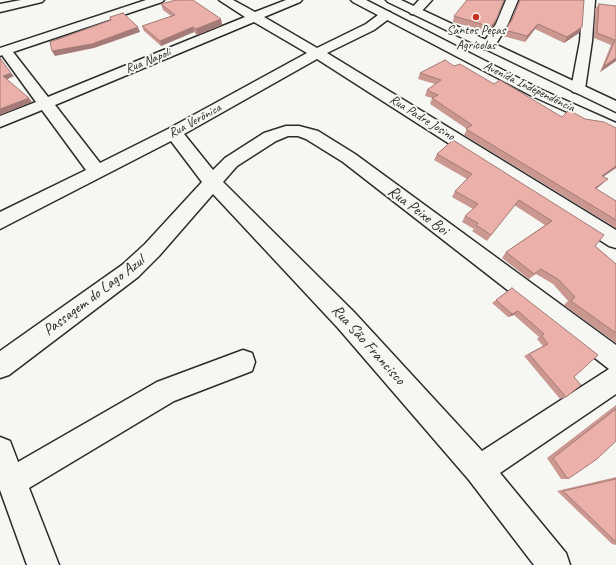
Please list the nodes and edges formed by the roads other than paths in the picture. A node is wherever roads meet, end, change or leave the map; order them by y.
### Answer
1 (38, 0) edge
2 (158, 0) edge
3 (225, 0) edge
4 (296, 0) edge
5 (357, 0) edge
6 (392, 0) edge
7 (426, 0) edge
8 (512, 0) edge
9 (589, 2) edge
10 (603, 5) edge
11 (1, 6) edge
12 (415, 11) junction
13 (386, 15) junction
14 (255, 17) junction
15 (488, 46) junction
16 (2, 51) edge
17 (317, 53) junction
18 (578, 89) junction
19 (45, 103) junction
20 (616, 107) edge
21 (0, 122) edge
22 (616, 128) edge
23 (174, 133) junction
24 (97, 172) junction
25 (213, 183) junction
26 (0, 221) edge
27 (616, 240) edge
28 (616, 360) edge
29 (243, 362) dead end
30 (0, 366) edge
31 (616, 378) edge
32 (0, 451) edge
33 (479, 470) junction
34 (12, 482) junction
35 (43, 565) edge
36 (554, 565) edge

1 - 11 street
2 - 16 street
3 - 14 street, Rua Padre Josino
4 - 14 street, Rua Napoli
5 - 13 street, Avenida Independência
6 - 12 street, Avenida Independência
7 - 12 street
8 - 15 street
9 - 10 street
9 - 18 street
12 - 15 street, Avenida Independência
13 - 17 street, Rua Verônica
13 - 22 street, Avenida Independência
14 - 17 street, Rua Padre Josino
14 - 19 street, Rua Napoli
15 - 18 street, Avenida Independência
16 - 19 street
17 - 23 street, Rua Verônica
17 - 27 street, Rua Padre Josino
18 - 20 street, Avenida Independência
19 - 21 street, Rua Napoli
19 - 24 street
23 - 24 street, Rua Verônica
23 - 25 street, Rua São Francisco
24 - 26 street, Rua Verônica
25 - 28 street, Rua Peixe Boi
25 - 30 street, Passagem do Lago Azul
25 - 33 street, Rua São Francisco
29 - 34 street
31 - 33 street
32 - 34 street
33 - 36 street, Rua São Francisco
34 - 35 street

